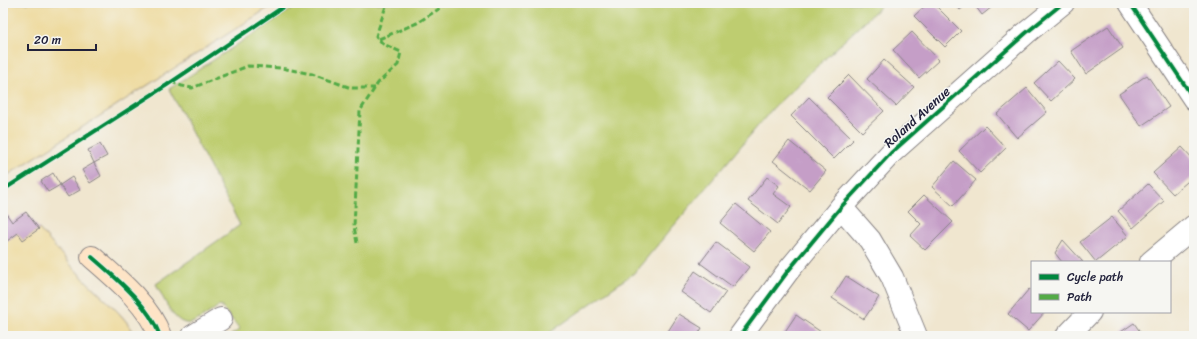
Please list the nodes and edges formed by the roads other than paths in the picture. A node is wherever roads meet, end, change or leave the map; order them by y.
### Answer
1 (1063, 3) edge
2 (1130, 3) edge
3 (1194, 99) edge
4 (841, 207) junction
5 (1194, 226) edge
6 (92, 257) dead end
7 (1152, 261) edge
8 (1089, 313) edge
9 (221, 319) dead end
10 (160, 336) edge
11 (193, 336) edge
12 (740, 336) edge
13 (916, 336) edge
14 (1067, 336) edge

1 - 4 street, Roland Avenue
2 - 3 street
4 - 12 street, Roland Avenue
4 - 13 street
5 - 7 street
6 - 10 street
8 - 14 street
9 - 11 street

